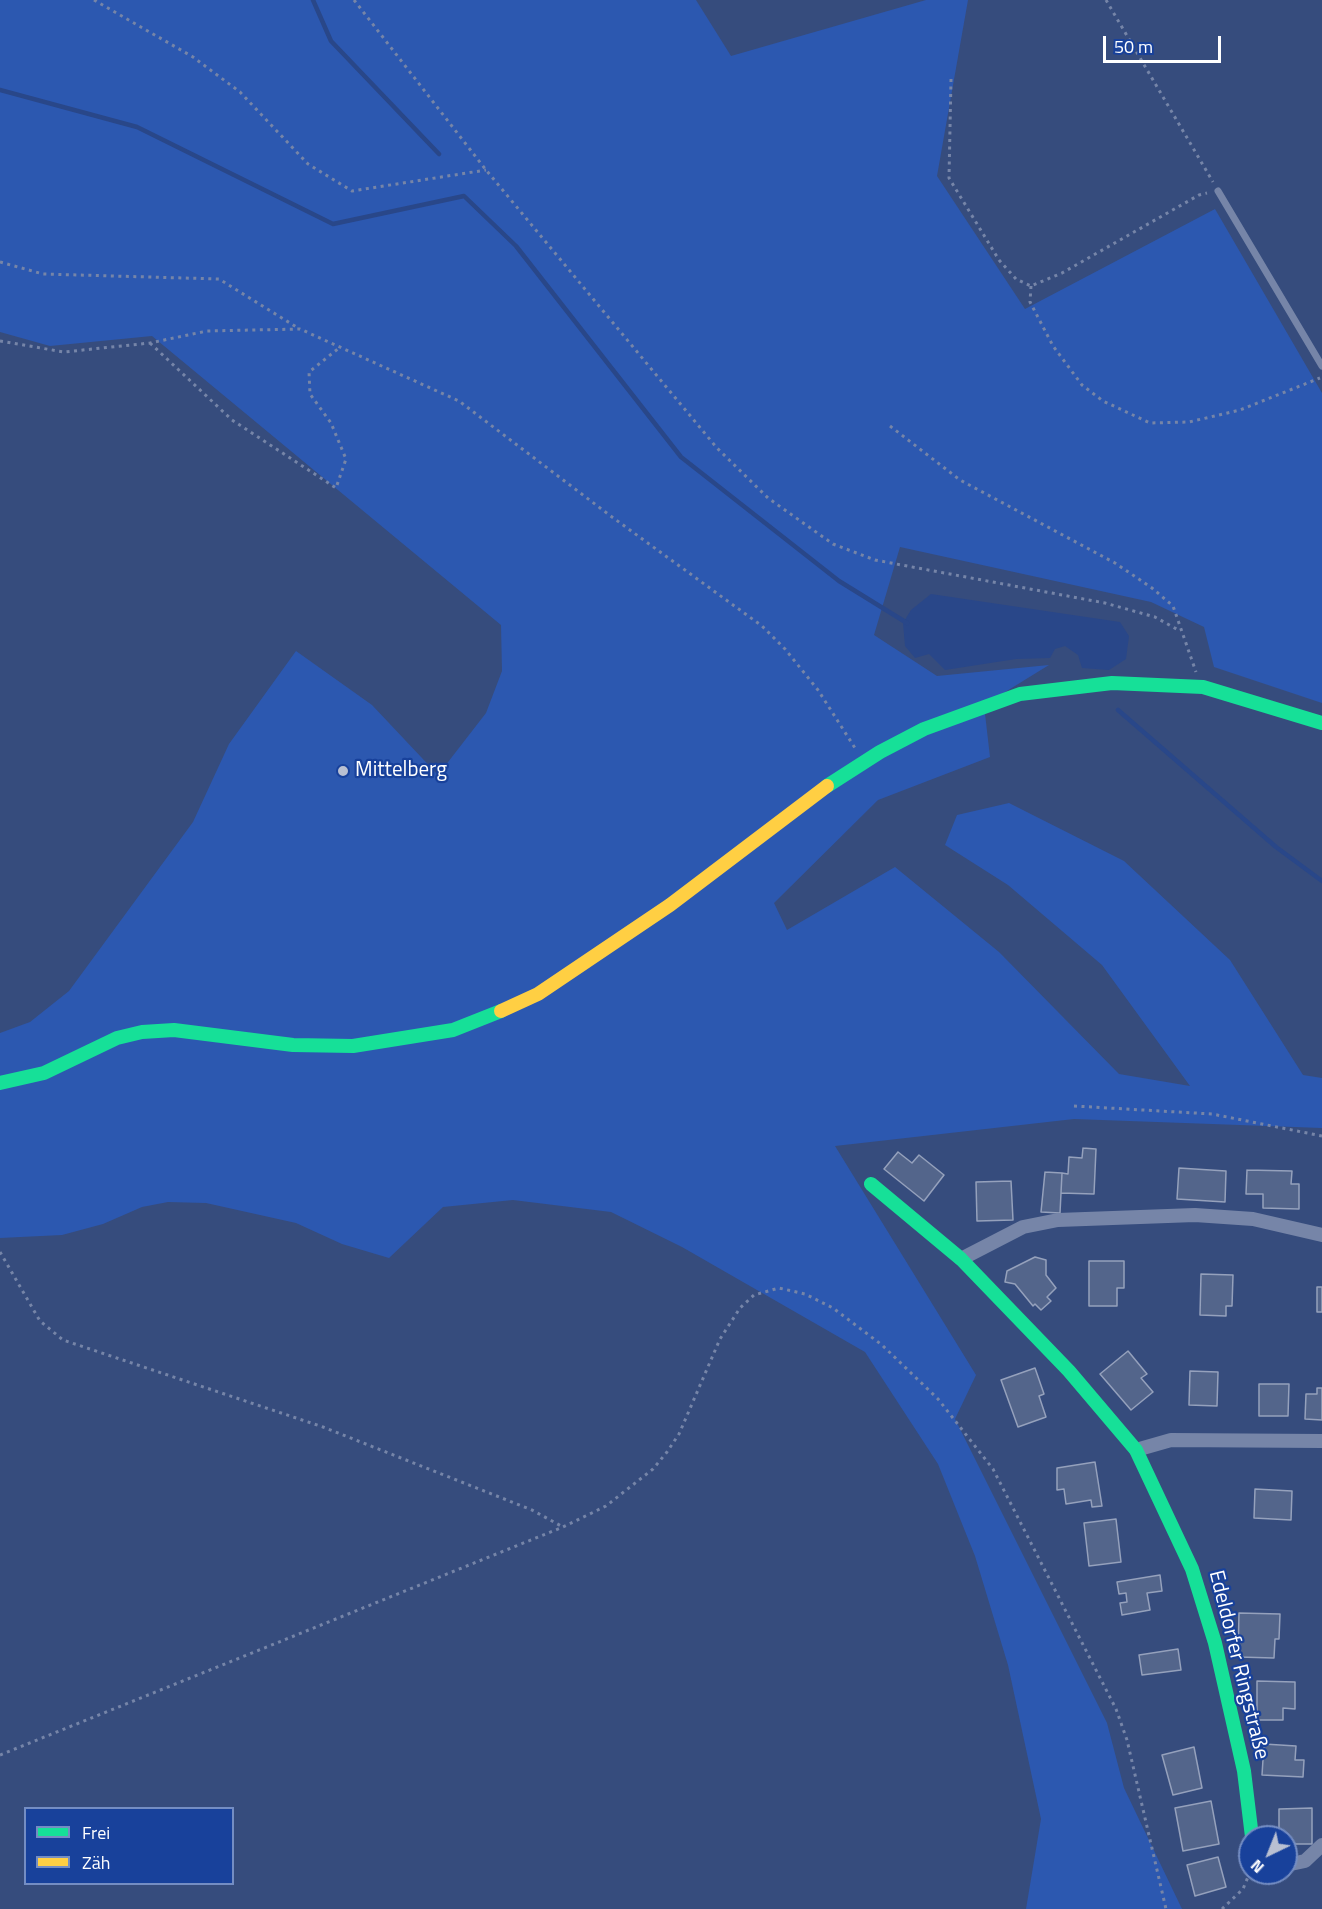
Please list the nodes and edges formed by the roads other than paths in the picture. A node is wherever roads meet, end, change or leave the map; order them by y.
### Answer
1 (1218, 191) road end
2 (1322, 366) edge
3 (1322, 723) edge
4 (0, 1083) edge
5 (871, 1184) dead end
6 (1322, 1235) edge
7 (961, 1259) junction
8 (1322, 1441) edge
9 (1136, 1450) junction
10 (1251, 1825) edge
11 (1322, 1845) edge
12 (1298, 1862) edge

1 - 2 lane
3 - 4 street
5 - 7 street, Edeldorfer Ringstraße
6 - 7 street
7 - 9 street, Edeldorfer Ringstraße
8 - 9 street
9 - 10 street, Edeldorfer Ringstraße
11 - 12 street

